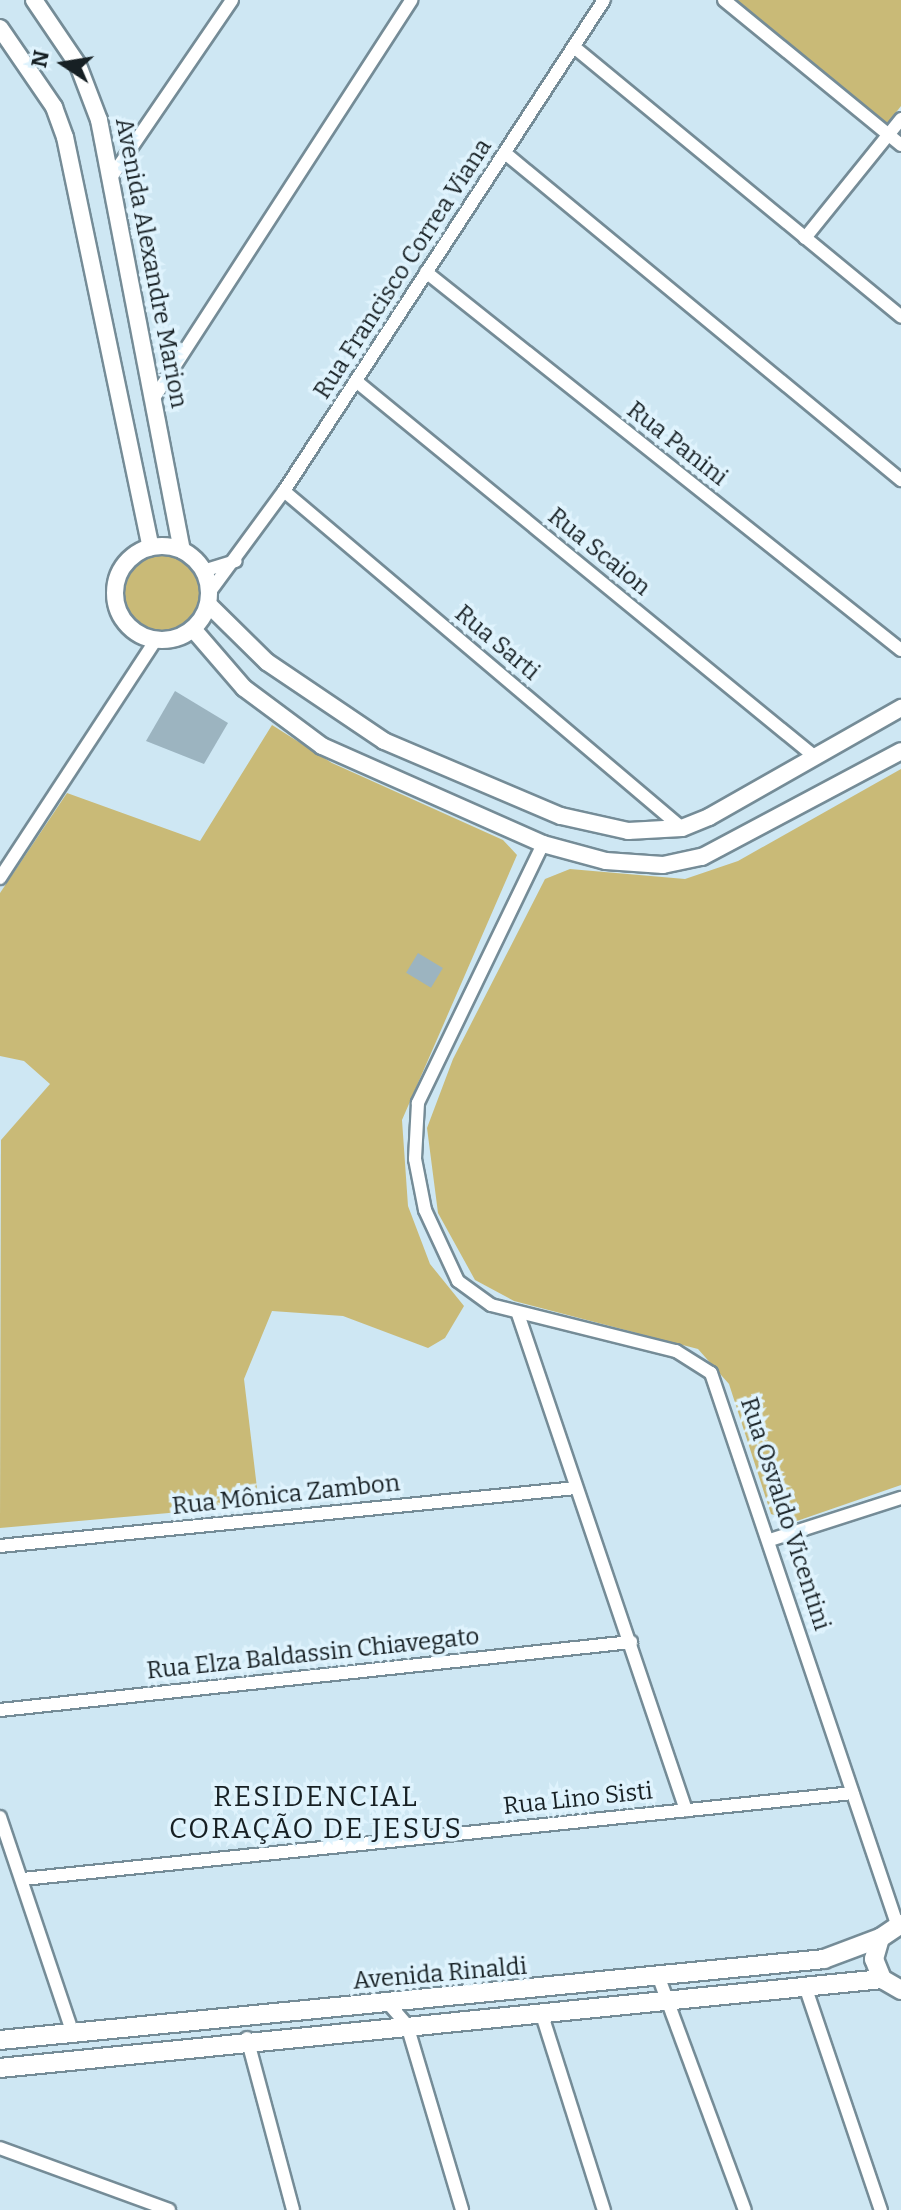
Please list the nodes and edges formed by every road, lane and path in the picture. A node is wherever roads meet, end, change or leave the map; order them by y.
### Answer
1 (34, 0) edge
2 (232, 0) edge
3 (411, 0) edge
4 (604, 0) edge
5 (724, 0) edge
6 (0, 28) edge
7 (574, 47) junction
8 (901, 119) edge
9 (889, 135) junction
10 (901, 145) edge
11 (505, 153) junction
12 (112, 176) junction
13 (805, 238) junction
14 (426, 272) junction
15 (901, 317) edge
16 (356, 381) junction
17 (154, 398) junction
18 (901, 480) edge
19 (284, 491) junction
20 (151, 547) junction
21 (182, 550) junction
22 (236, 561) junction
23 (203, 571) junction
24 (209, 599) junction
25 (193, 629) junction
26 (156, 640) junction
27 (901, 650) edge
28 (901, 708) edge
29 (901, 751) edge
30 (815, 757) junction
31 (682, 828) junction
32 (543, 844) junction
33 (0, 878) edge
34 (518, 1314) junction
35 (576, 1488) junction
36 (901, 1498) edge
37 (770, 1540) junction
38 (0, 1546) edge
39 (631, 1642) junction
40 (0, 1710) edge
41 (853, 1793) junction
42 (686, 1810) junction
43 (0, 1817) edge
44 (23, 1879) junction
45 (899, 1924) edge
46 (880, 1938) junction
47 (659, 1978) junction
48 (882, 1979) junction
49 (805, 1986) junction
50 (901, 1990) edge
51 (670, 2002) junction
52 (388, 2003) junction
53 (542, 2015) junction
54 (407, 2025) junction
55 (72, 2031) junction
56 (247, 2038) junction
57 (0, 2040) edge
58 (0, 2068) edge
59 (0, 2148) edge
60 (169, 2210) edge
61 (293, 2210) edge
62 (462, 2210) edge
63 (604, 2210) edge
64 (745, 2210) edge
65 (881, 2210) edge

1 - 12 street, Avenida Alexandre Marion
2 - 12 street
3 - 17 street
4 - 7 street, Rua Francisco Correa Viana
5 - 9 street
6 - 20 street
7 - 11 street, Rua Francisco Correa Viana
7 - 13 street
8 - 9 street
9 - 10 street
9 - 13 street
11 - 14 street, Rua Francisco Correa Viana
11 - 18 street
12 - 17 street, Avenida Alexandre Marion
13 - 15 street
14 - 16 street, Rua Francisco Correa Viana
14 - 27 street, Rua Panini
16 - 19 street, Rua Francisco Correa Viana
16 - 30 street, Rua Scaion
17 - 21 street, Avenida Alexandre Marion
19 - 22 street, Rua Francisco Correa Viana
19 - 31 street, Rua Sarti
20 - 21 street
20 - 26 street
21 - 23 street
22 - 23 street
22 - 24 street, Rua Francisco Correa Viana
23 - 24 street
24 - 25 street
24 - 31 street
25 - 26 street
25 - 32 street
26 - 33 street
28 - 30 street
29 - 32 street
30 - 31 street
32 - 34 street, Rua Osvaldo Vicentini
34 - 35 street
34 - 37 street, Rua Osvaldo Vicentini
35 - 38 street, Rua Mônica Zambon
35 - 39 street
36 - 37 street
37 - 41 street, Rua Osvaldo Vicentini
39 - 40 street, Rua Elza Baldassin Chiavegato
39 - 42 street
41 - 42 street, Rua Lino Sisti
41 - 45 street, Rua Osvaldo Vicentini
42 - 44 street, Rua Lino Sisti
43 - 44 street
44 - 55 street
45 - 46 main road, Avenida Rinaldi
46 - 47 main road, Avenida Rinaldi
46 - 48 main road
47 - 51 street
47 - 52 main road, Avenida Rinaldi
48 - 49 main road, Avenida Rinaldi
48 - 50 main road
49 - 51 main road, Avenida Rinaldi
49 - 65 street
51 - 53 main road, Avenida Rinaldi
51 - 64 street
52 - 54 street
52 - 55 main road, Avenida Rinaldi
53 - 54 main road, Avenida Rinaldi
53 - 63 street
54 - 56 main road, Avenida Rinaldi
54 - 62 street
55 - 57 main road, Avenida Rinaldi
56 - 58 main road, Avenida Rinaldi
56 - 61 street
59 - 60 street

